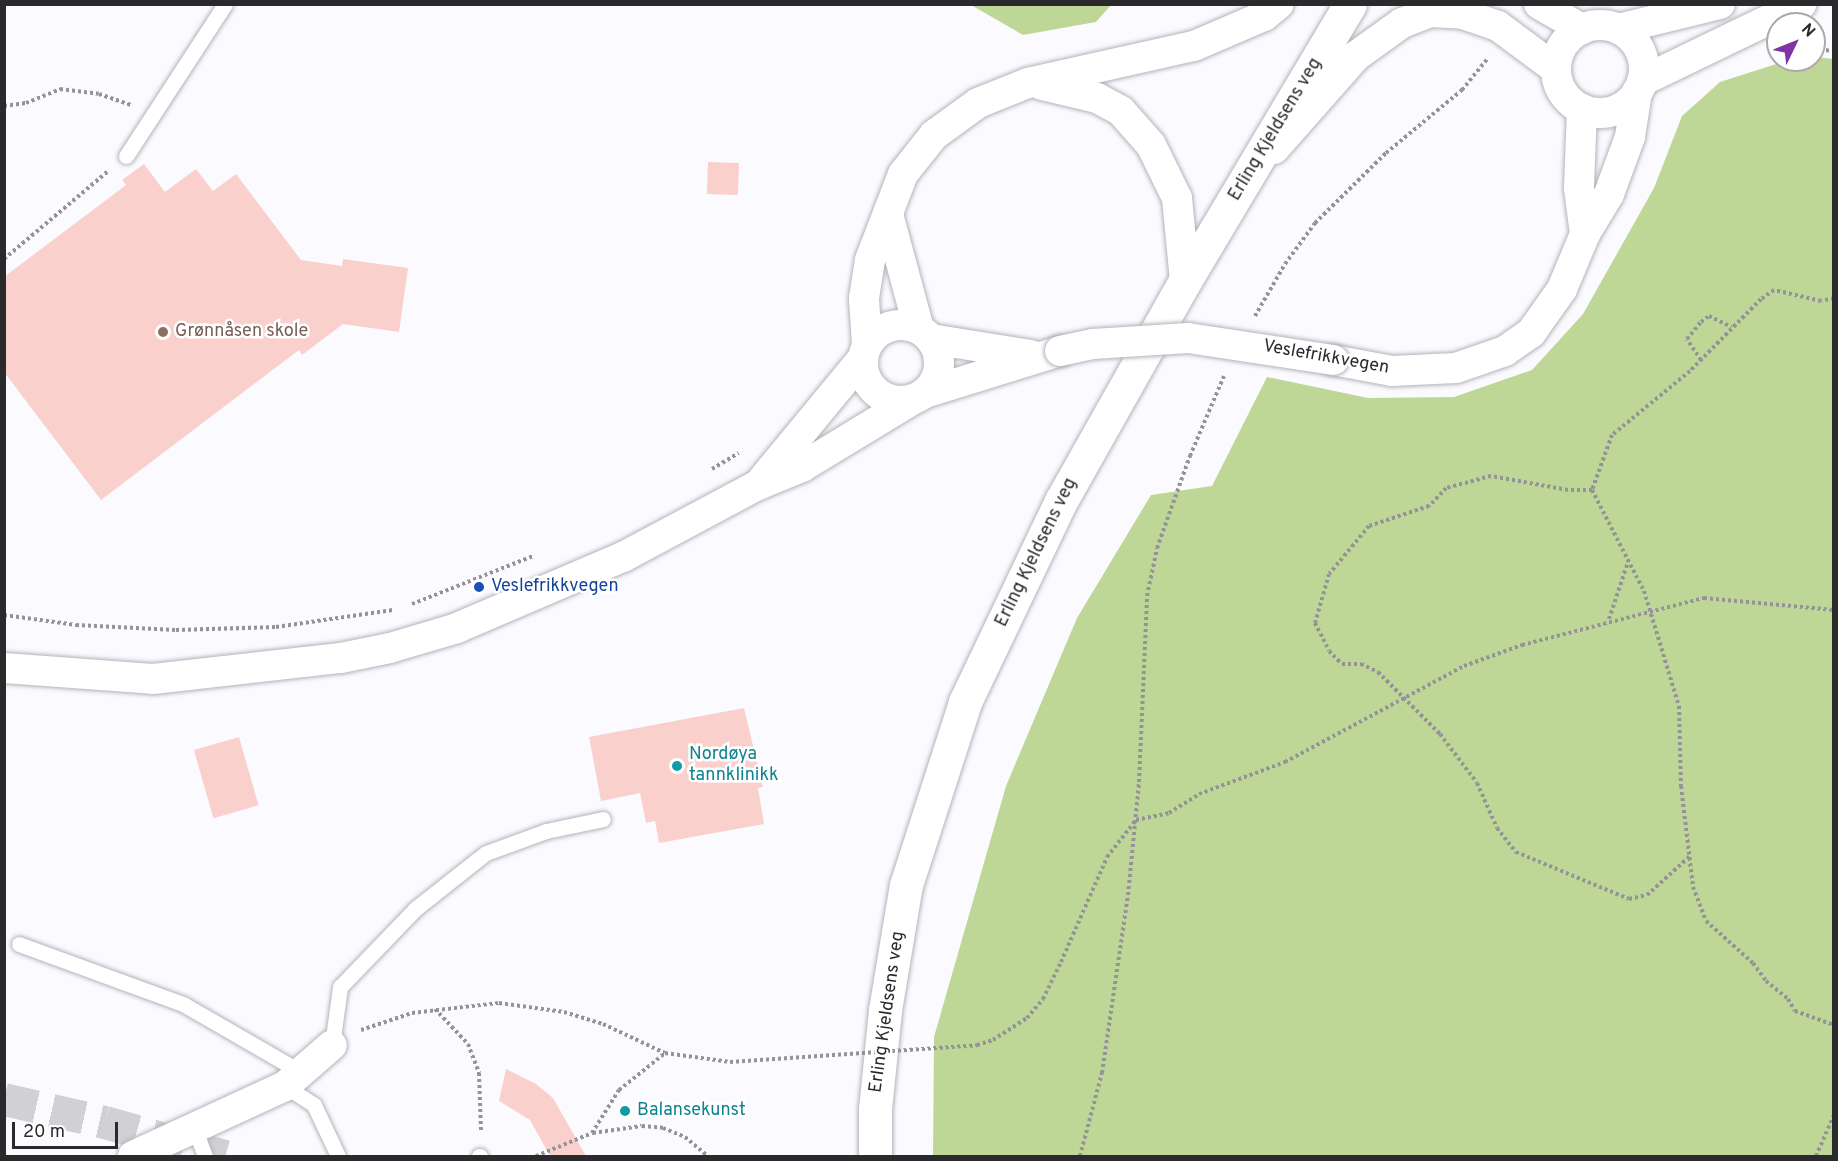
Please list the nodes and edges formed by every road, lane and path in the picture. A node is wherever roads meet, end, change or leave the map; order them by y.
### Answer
1 (225, 4) edge
2 (1279, 4) edge
3 (1350, 4) edge
4 (1539, 4) edge
5 (1720, 4) edge
6 (1801, 4) edge
7 (1618, 28) junction
8 (1582, 29) junction
9 (1490, 51) dead end
10 (1556, 69) junction
11 (1028, 83) junction
12 (1640, 87) junction
13 (4, 106) edge
14 (1582, 109) junction
15 (154, 113) junction
16 (126, 156) joint
17 (1248, 178) junction
18 (889, 218) junction
19 (1586, 234) junction
20 (4, 259) edge
21 (1185, 281) junction
22 (1833, 298) edge
23 (1251, 325) dead end
24 (1732, 327) junction
25 (925, 334) junction
26 (865, 352) junction
27 (1048, 353) junction
28 (1701, 360) junction
29 (1229, 366) dead end
30 (918, 396) junction
31 (743, 451) dead end
32 (703, 474) dead end
33 (756, 486) junction
34 (1592, 490) junction
35 (541, 553) dead end
36 (1628, 562) junction
37 (410, 605) dead end
38 (399, 609) dead end
39 (1649, 610) junction
40 (1833, 610) edge
41 (4, 615) edge
42 (1609, 620) junction
43 (4, 668) edge
44 (1404, 696) junction
45 (603, 819) dead end
46 (1136, 820) junction
47 (1690, 857) junction
48 (19, 944) dead end
49 (435, 1009) junction
50 (1833, 1025) edge
51 (332, 1045) junction
52 (665, 1053) junction
53 (293, 1079) junction
54 (1833, 1115) edge
55 (592, 1133) junction
56 (200, 1143) edge
57 (133, 1156) edge
58 (338, 1156) edge
59 (480, 1156) edge
60 (536, 1156) edge
61 (708, 1156) edge
62 (875, 1156) edge
63 (1080, 1156) edge
64 (1816, 1156) edge

1 - 15 lane
2 - 11 street
3 - 17 highway, Erling Kjeldsens veg
4 - 8 street
5 - 7 street
6 - 12 street
7 - 8 street
7 - 12 street
8 - 10 street
9 - 23 path
10 - 14 street
10 - 17 street
11 - 18 street
11 - 21 street
12 - 14 street
12 - 19 street, Veslefrikkvegen
13 - 15 path
14 - 19 street
15 - 16 lane
16 - 20 path
17 - 21 highway, Erling Kjeldsens veg
18 - 25 street
18 - 26 street
19 - 27 street, Veslefrikkvegen, bridge
21 - 62 highway, Erling Kjeldsens veg
22 - 24 path
24 - 28 path
24 - 28 path
25 - 26 street
25 - 27 street, Veslefrikkvegen
25 - 30 street
26 - 30 street
26 - 33 street, Veslefrikkvegen
27 - 30 street, Veslefrikkvegen
28 - 34 path
29 - 46 path
30 - 33 street, Veslefrikkvegen
31 - 32 path
33 - 43 street, Veslefrikkvegen
34 - 36 path
34 - 44 path
35 - 37 path
36 - 39 path
36 - 42 path
38 - 41 path
39 - 40 path
39 - 42 path
39 - 47 path
42 - 44 path
44 - 46 path
44 - 47 path
45 - 51 lane
46 - 52 path, bridge
46 - 63 path
47 - 50 path
48 - 53 lane
49 - 51 path
49 - 52 path
49 - 59 path
51 - 53 street
52 - 55 path
53 - 56 street
53 - 58 lane
54 - 64 path
55 - 60 path
55 - 61 path
56 - 57 street

